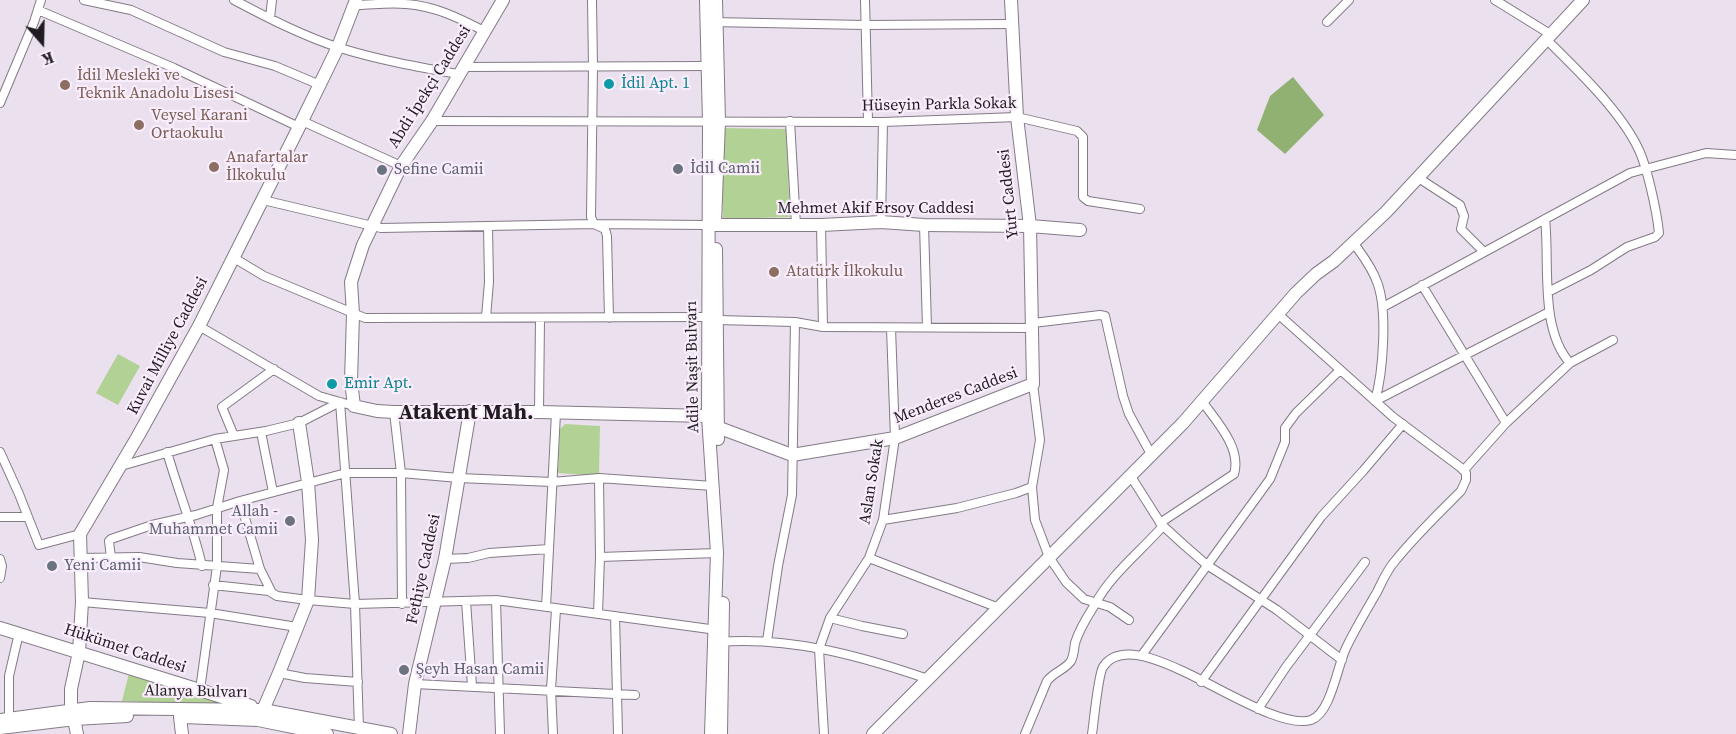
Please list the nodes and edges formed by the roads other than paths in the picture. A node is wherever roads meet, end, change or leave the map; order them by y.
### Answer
1 (41, 0) edge
2 (84, 0) edge
3 (234, 0) edge
4 (272, 0) edge
5 (503, 0) edge
6 (592, 0) edge
7 (706, 0) edge
8 (716, 0) edge
9 (865, 0) edge
10 (1011, 0) edge
11 (1349, 0) edge
12 (1495, 0) edge
13 (1583, 0) edge
14 (355, 2) edge
15 (38, 9) junction
16 (270, 18) junction
17 (711, 22) junction
18 (1327, 22) dead end
19 (1011, 24) junction
20 (865, 26) junction
21 (484, 31) junction
22 (1548, 37) junction
23 (338, 47) junction
24 (708, 66) junction
25 (593, 67) junction
26 (460, 71) junction
27 (320, 85) junction
28 (0, 103) edge
29 (1017, 117) junction
30 (432, 121) junction
31 (868, 121) junction
32 (591, 122) junction
33 (714, 122) junction
34 (790, 122) junction
35 (883, 122) junction
36 (301, 124) junction
37 (1736, 155) edge
38 (401, 166) junction
39 (1645, 169) junction
40 (1417, 177) junction
41 (263, 200) junction
42 (1140, 208) dead end
43 (1545, 219) junction
44 (881, 222) junction
45 (594, 224) junction
46 (711, 225) junction
47 (796, 225) junction
48 (821, 225) junction
49 (924, 225) junction
50 (488, 226) junction
51 (1030, 226) junction
52 (371, 227) junction
53 (1080, 230) dead end
54 (1353, 242) junction
55 (1484, 252) junction
56 (234, 258) junction
57 (1422, 285) junction
58 (1548, 292) junction
59 (1383, 307) junction
60 (1549, 312) junction
61 (353, 314) junction
62 (1278, 314) junction
63 (486, 317) junction
64 (540, 318) junction
65 (609, 318) junction
66 (713, 318) junction
67 (795, 322) junction
68 (1033, 325) junction
69 (199, 326) junction
70 (824, 327) junction
71 (927, 327) junction
72 (891, 328) junction
73 (1613, 340) dead end
74 (1465, 355) junction
75 (1570, 363) junction
76 (274, 369) junction
77 (1340, 370) junction
78 (1033, 384) junction
79 (1202, 401) junction
80 (1375, 401) junction
81 (340, 402) junction
82 (354, 406) junction
83 (470, 411) junction
84 (394, 412) junction
85 (539, 412) junction
86 (556, 413) junction
87 (708, 416) junction
88 (299, 423) junction
89 (1506, 423) junction
90 (1402, 424) junction
91 (717, 427) junction
92 (261, 432) junction
93 (234, 436) junction
94 (895, 438) junction
95 (215, 439) junction
96 (167, 452) junction
97 (0, 453) edge
98 (1151, 454) junction
99 (792, 455) junction
100 (121, 466) junction
101 (1464, 471) junction
102 (345, 473) junction
103 (401, 473) junction
104 (1130, 475) junction
105 (459, 478) junction
106 (599, 478) junction
107 (308, 482) junction
108 (552, 482) junction
109 (713, 486) junction
110 (1032, 487) junction
111 (273, 492) junction
112 (240, 501) junction
113 (217, 508) junction
114 (188, 516) junction
115 (0, 517) edge
116 (28, 517) junction
117 (883, 520) junction
118 (1161, 524) junction
119 (80, 534) junction
120 (549, 549) junction
121 (717, 553) junction
122 (600, 556) junction
123 (1049, 557) junction
124 (81, 558) junction
125 (111, 558) junction
126 (869, 558) junction
127 (0, 559) edge
128 (445, 559) junction
129 (1365, 562) dead end
130 (1207, 565) junction
131 (202, 566) junction
132 (217, 566) junction
133 (260, 569) junction
134 (0, 578) edge
135 (213, 585) junction
136 (272, 594) junction
137 (308, 600) junction
138 (496, 600) junction
139 (1261, 600) junction
140 (466, 601) junction
141 (81, 602) junction
142 (434, 602) junction
143 (1095, 603) junction
144 (355, 604) junction
145 (402, 604) junction
146 (551, 608) junction
147 (999, 608) junction
148 (210, 613) junction
149 (598, 614) junction
150 (615, 616) junction
151 (830, 618) junction
152 (1129, 620) dead end
153 (297, 627) junction
154 (0, 628) edge
155 (20, 633) junction
156 (903, 634) dead end
157 (719, 636) junction
158 (1310, 636) junction
159 (767, 641) junction
160 (819, 649) junction
161 (79, 651) junction
162 (1142, 655) junction
163 (1342, 660) junction
164 (279, 673) junction
165 (928, 679) junction
166 (358, 682) junction
167 (1202, 682) junction
168 (415, 684) junction
169 (472, 686) junction
170 (497, 687) junction
171 (200, 690) junction
172 (551, 690) junction
173 (616, 694) junction
174 (635, 695) dead end
175 (1258, 710) junction
176 (73, 714) junction
177 (261, 715) junction
178 (180, 717) junction
179 (3, 722) edge
180 (358, 729) junction
181 (77, 734) edge
182 (182, 734) edge
183 (327, 734) edge
184 (391, 734) edge
185 (409, 734) edge
186 (500, 734) edge
187 (553, 734) edge
188 (618, 734) edge
189 (711, 734) edge
190 (721, 734) edge
191 (824, 734) edge
192 (873, 734) edge
193 (1025, 734) edge
194 (1092, 734) edge

1 - 15 street
2 - 27 street
3 - 16 street
4 - 16 street
5 - 21 street, Abdi İpekçi Caddesi
6 - 25 street
7 - 17 street, Adile Naşit Bulvarı
8 - 17 street, Adile Naşit Bulvarı
9 - 20 street
10 - 19 street, Yurt Caddesi
11 - 18 street
12 - 22 street
13 - 22 street
14 - 21 street
14 - 23 street, Kuvai Milliye Caddesi
15 - 28 street
15 - 36 street
16 - 23 street
17 - 20 street
17 - 24 street, Adile Naşit Bulvarı
17 - 33 street, Adile Naşit Bulvarı
19 - 20 street
19 - 29 street, Yurt Caddesi
20 - 31 street
21 - 26 street, Abdi İpekçi Caddesi
22 - 39 street
22 - 40 street
23 - 26 street
23 - 27 street, Kuvai Milliye Caddesi
24 - 25 street
24 - 33 street, Adile Naşit Bulvarı
25 - 26 street
25 - 32 street
26 - 30 street, Abdi İpekçi Caddesi
27 - 36 street, Kuvai Milliye Caddesi
29 - 35 street, Hüseyin Parkla Sokak
29 - 42 street, Hüseyin Parkla Sokak
29 - 51 street, Yurt Caddesi
30 - 32 street, Hüseyin Parkla Sokak
30 - 38 street, Abdi İpekçi Caddesi
31 - 34 street, Hüseyin Parkla Sokak
31 - 35 street, Hüseyin Parkla Sokak
32 - 33 street, Hüseyin Parkla Sokak
32 - 45 street
33 - 34 street, Hüseyin Parkla Sokak
33 - 46 street, Adile Naşit Bulvarı
34 - 47 street
35 - 44 street
36 - 38 street
36 - 41 street, Kuvai Milliye Caddesi
37 - 39 street
38 - 52 street, Abdi İpekçi Caddesi
39 - 43 street
39 - 58 street
40 - 54 street
40 - 55 street
41 - 52 street
41 - 56 street, Kuvai Milliye Caddesi
43 - 55 street
43 - 58 street
44 - 48 street, Mehmet Akif Ersoy Caddesi
44 - 49 street, Mehmet Akif Ersoy Caddesi
45 - 46 street
45 - 50 street
45 - 65 street
46 - 47 street, Mehmet Akif Ersoy Caddesi
46 - 66 street, Adile Naşit Bulvarı
47 - 48 street, Mehmet Akif Ersoy Caddesi
48 - 70 street
49 - 51 street, Mehmet Akif Ersoy Caddesi
49 - 71 street
50 - 52 street
50 - 63 street
51 - 53 street, Mehmet Akif Ersoy Caddesi
51 - 68 street, Yurt Caddesi
52 - 61 street, Abdi İpekçi Caddesi
54 - 59 street
54 - 62 street
55 - 57 street
56 - 61 street
56 - 69 street, Kuvai Milliye Caddesi
57 - 59 street
57 - 74 street
58 - 60 street
59 - 80 street
60 - 74 street
60 - 75 street
61 - 63 street
61 - 82 street, Abdi İpekçi Caddesi
62 - 77 street
62 - 79 street
63 - 64 street
64 - 65 street
64 - 85 street
65 - 66 street
66 - 67 street
66 - 87 street, Adile Naşit Bulvarı
66 - 91 street, Adile Naşit Bulvarı
67 - 70 street
67 - 99 street
68 - 71 street
68 - 78 street, Yurt Caddesi
68 - 98 street
69 - 76 street
69 - 100 street, Kuvai Milliye Caddesi
70 - 72 street
71 - 72 street
72 - 94 street, Aslan Sokak
73 - 75 street
74 - 80 street
74 - 89 street
75 - 89 street
76 - 81 street
76 - 93 street
77 - 80 street
77 - 130 street
78 - 94 street, Menderes Caddesi
78 - 110 street
79 - 98 street
79 - 118 street
80 - 90 street
81 - 82 street
81 - 88 street
81 - 102 street
82 - 84 street
83 - 84 street
83 - 85 street
83 - 105 street, Fethiye Caddesi
84 - 103 street
85 - 86 street
86 - 87 street
86 - 108 street
87 - 109 street, Adile Naşit Bulvarı
88 - 92 street
88 - 107 street
89 - 101 street
90 - 101 street
90 - 139 street
91 - 99 street, Menderes Caddesi
91 - 157 street, Adile Naşit Bulvarı
92 - 93 street
92 - 111 street
93 - 95 street
94 - 99 street, Menderes Caddesi
94 - 117 street, Aslan Sokak
95 - 96 street
95 - 113 street
96 - 100 street
96 - 114 street
97 - 116 street
98 - 104 street
99 - 159 street
100 - 119 street, Kuvai Milliye Caddesi
101 - 163 street
102 - 103 street
102 - 107 street
102 - 144 street
103 - 105 street
103 - 145 street
104 - 118 street
104 - 123 street
105 - 108 street
105 - 128 street, Fethiye Caddesi
106 - 108 street
106 - 109 street
106 - 122 street
107 - 111 street
107 - 137 street
108 - 120 street
109 - 121 street, Adile Naşit Bulvarı
110 - 117 street
110 - 123 street
111 - 112 street
112 - 113 street
112 - 133 street
113 - 114 street
113 - 132 street
114 - 125 street
114 - 131 street
115 - 116 street
116 - 119 street
117 - 126 street, Aslan Sokak
118 - 130 street
118 - 143 street
119 - 124 street
120 - 128 street
120 - 146 street
121 - 122 street
121 - 157 street, Adile Naşit Bulvarı
122 - 149 street
123 - 143 street
123 - 147 street
124 - 125 street
124 - 141 street
125 - 131 street
126 - 147 street
126 - 151 street, Aslan Sokak
127 - 134 street
128 - 142 street, Fethiye Caddesi
129 - 158 street
130 - 139 street
130 - 162 street
131 - 132 street
132 - 133 street
132 - 135 street
133 - 136 street
135 - 136 street
135 - 148 street
136 - 137 street
137 - 144 street
137 - 153 street
138 - 140 street
138 - 146 street
138 - 170 street
139 - 158 street
139 - 167 street
140 - 142 street
140 - 169 street
141 - 148 street
141 - 161 street
142 - 145 street
142 - 168 street, Fethiye Caddesi
143 - 152 street
143 - 193 street
144 - 145 street
144 - 166 street
146 - 149 street
146 - 172 street
147 - 165 street
148 - 153 street
148 - 171 street
149 - 150 street
150 - 157 street
150 - 173 street
151 - 156 street
151 - 160 street, Aslan Sokak
153 - 164 street
154 - 155 street, Hükümet Caddesi
155 - 161 street, Hükümet Caddesi
155 - 179 street
157 - 159 street
157 - 189 street, Adile Naşit Bulvarı
157 - 190 street, Adile Naşit Bulvarı
158 - 163 street
158 - 175 street
159 - 160 street
160 - 165 street
160 - 191 street, Aslan Sokak
161 - 171 street, Hükümet Caddesi
161 - 176 street
162 - 167 street
162 - 194 street
163 - 175 street
164 - 166 street
164 - 177 street
165 - 192 street
166 - 180 street
167 - 175 street
168 - 169 street
168 - 185 street, Fethiye Caddesi
169 - 170 street
170 - 172 street
170 - 186 street
171 - 177 street, Hükümet Caddesi
172 - 173 street
172 - 187 street
173 - 174 street
173 - 188 street
176 - 177 street, Alanya Bulvarı
176 - 178 street, Alanya Bulvarı
176 - 179 street, Alanya Bulvarı
176 - 181 street
177 - 178 street, Alanya Bulvarı
177 - 180 street, Alanya Bulvarı
177 - 183 street, Alanya Bulvarı
178 - 182 street
180 - 184 street, Alanya Bulvarı

